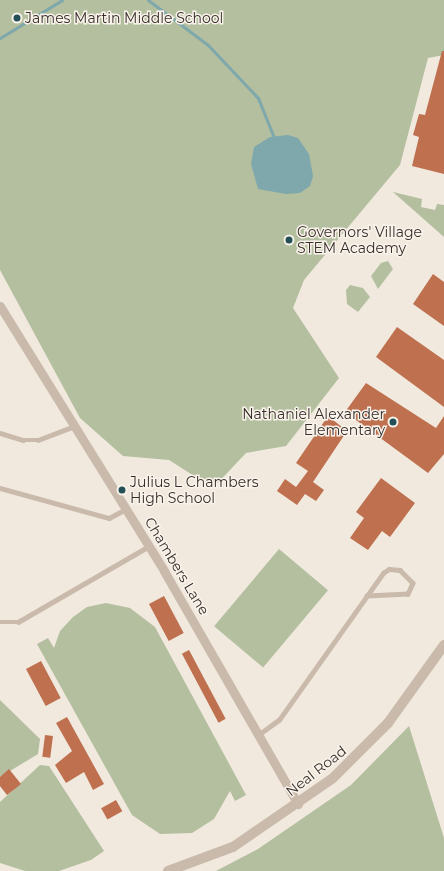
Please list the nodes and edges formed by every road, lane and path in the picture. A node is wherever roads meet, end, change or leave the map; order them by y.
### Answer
1 (0, 306) edge
2 (74, 426) junction
3 (0, 433) edge
4 (0, 488) edge
5 (126, 509) junction
6 (149, 546) junction
7 (367, 596) junction
8 (0, 622) edge
9 (444, 645) edge
10 (258, 735) junction
11 (298, 804) junction
12 (168, 871) edge

1 - 2 street, Chambers Lane
2 - 3 lane
2 - 5 street, Chambers Lane
4 - 5 lane
5 - 6 street, Chambers Lane
6 - 8 lane
6 - 10 street, Chambers Lane
7 - 7 lane
7 - 10 lane
9 - 11 street, Neal Road
10 - 11 street, Chambers Lane
11 - 12 street, Neal Road

